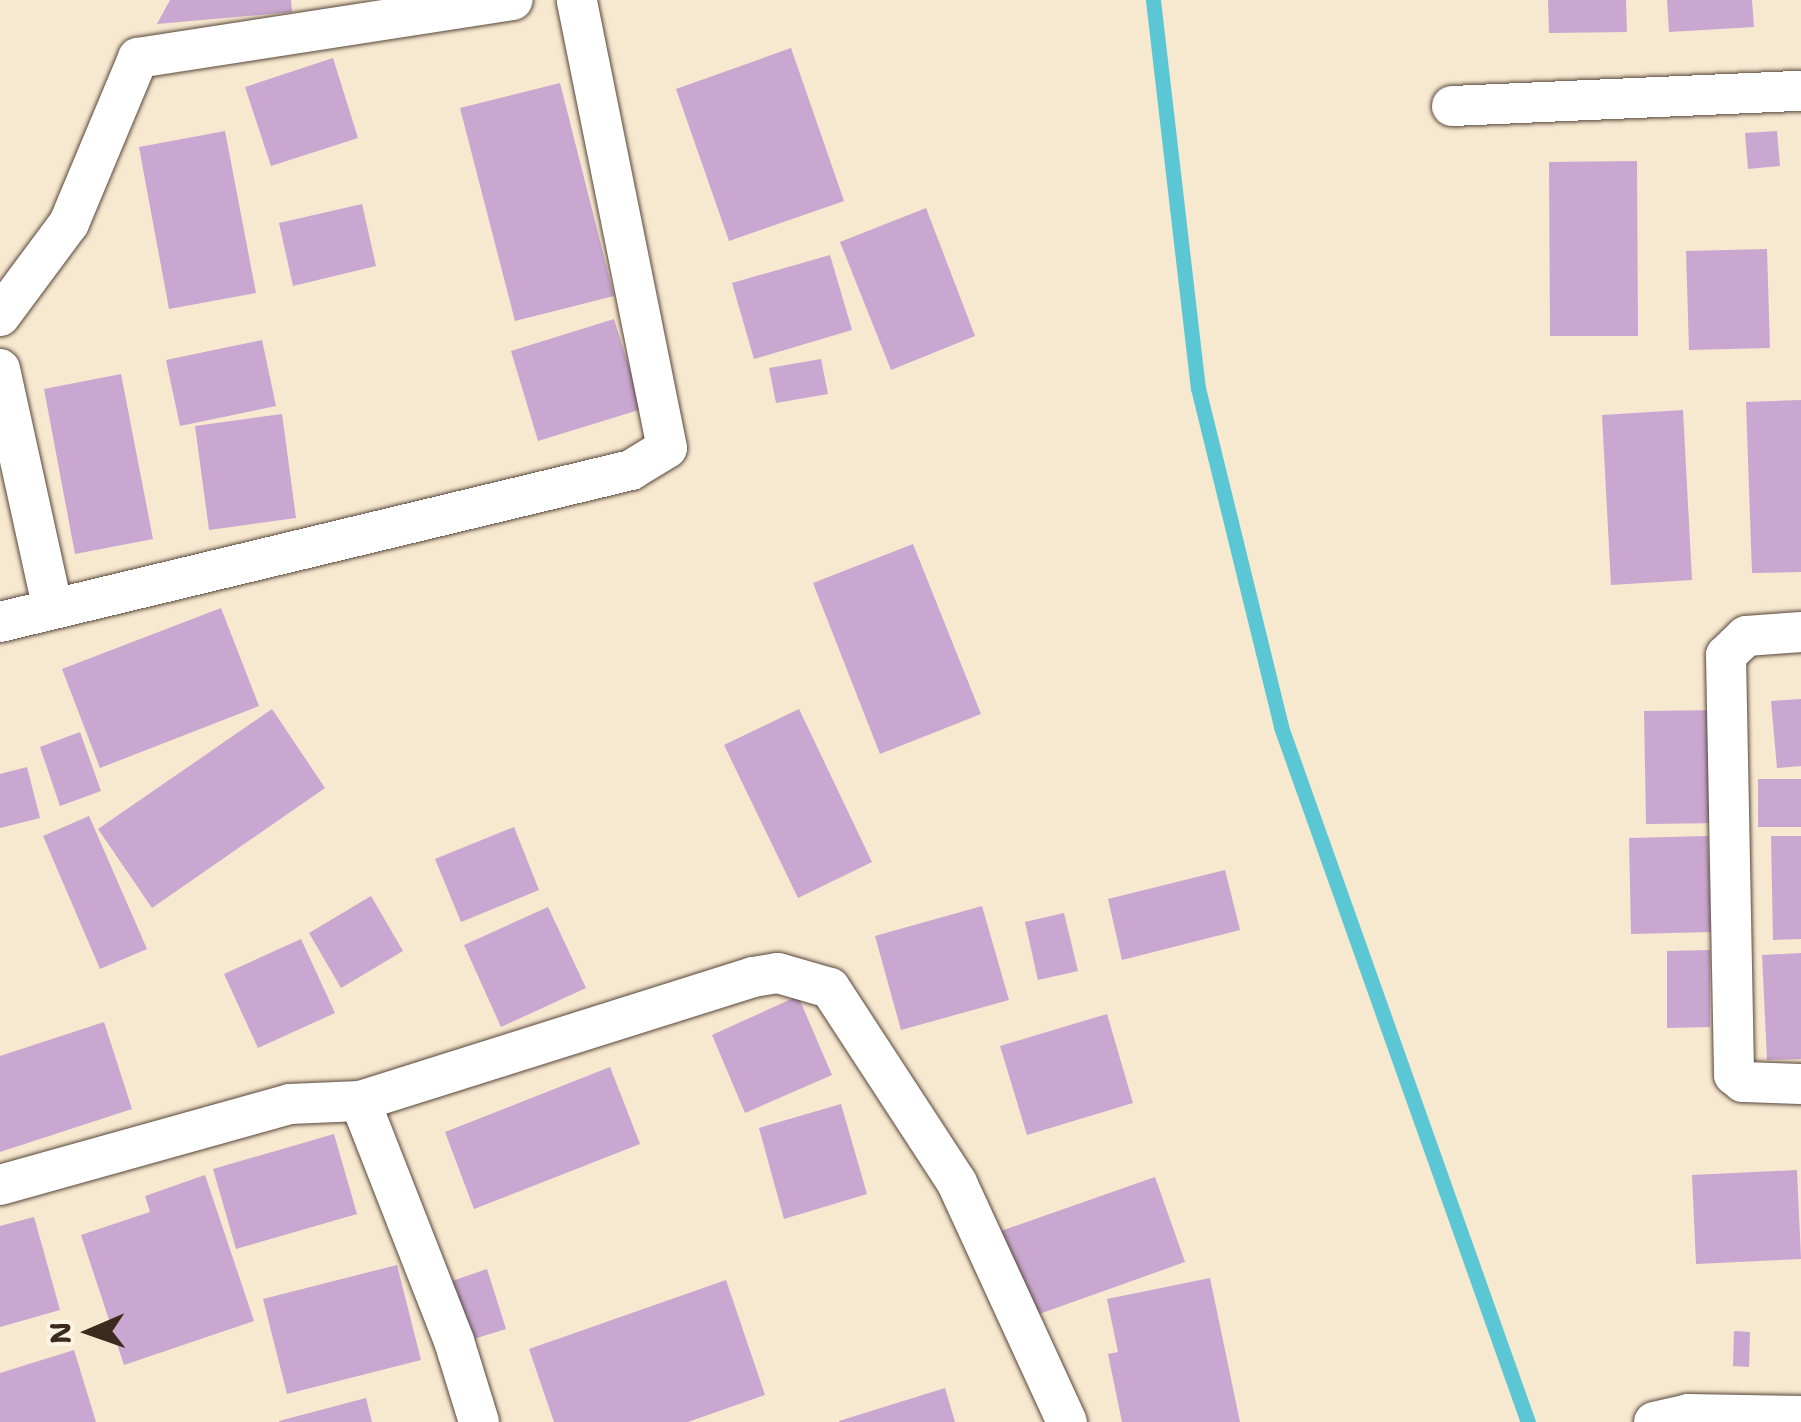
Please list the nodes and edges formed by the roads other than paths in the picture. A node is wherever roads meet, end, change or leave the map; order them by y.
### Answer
1 (512, 0) edge
2 (577, 0) edge
3 (1801, 91) edge
4 (1452, 106) dead end
5 (0, 316) edge
6 (0, 369) edge
7 (52, 605) junction
8 (0, 622) edge
9 (1801, 632) edge
10 (1801, 1084) edge
11 (360, 1101) junction
12 (0, 1185) edge
13 (1801, 1418) edge
14 (479, 1422) edge
15 (1067, 1422) edge
16 (1654, 1422) edge

1 - 5 street
2 - 7 street
3 - 4 street
6 - 7 street
7 - 8 street
9 - 10 street
11 - 12 street
11 - 14 street
11 - 15 street
13 - 16 street

